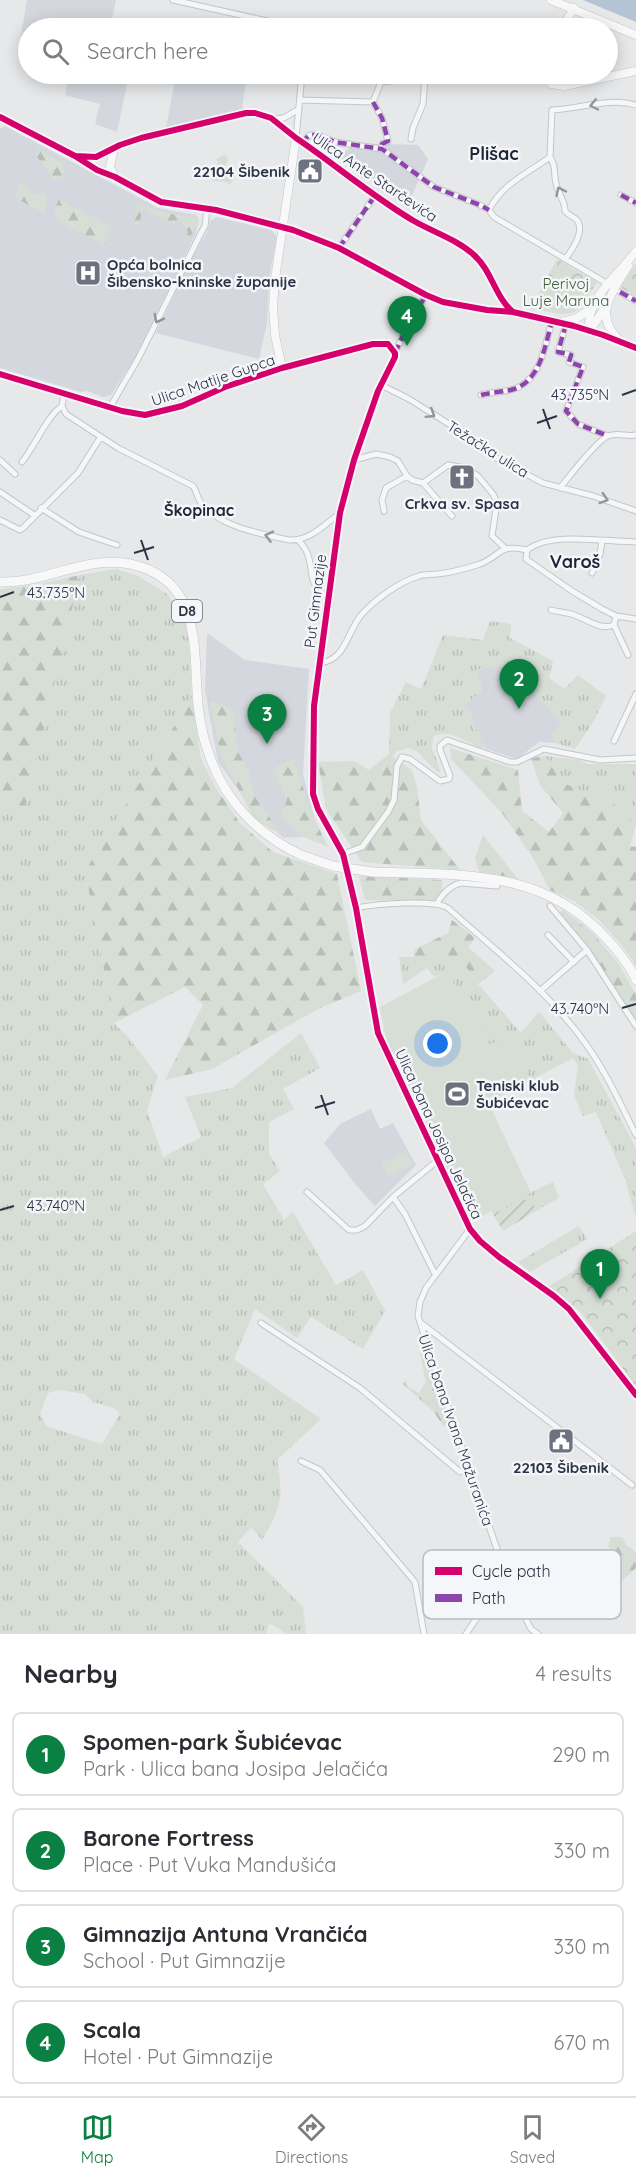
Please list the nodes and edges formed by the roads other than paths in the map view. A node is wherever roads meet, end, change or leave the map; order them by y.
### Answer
1 (173, 0) edge
2 (551, 0) edge
3 (574, 8) junction
4 (254, 18) edge
5 (568, 18) edge
6 (597, 18) edge
7 (618, 27) edge
8 (636, 35) edge
9 (636, 70) edge
10 (618, 74) edge
11 (301, 84) edge
12 (380, 84) edge
13 (424, 84) edge
14 (551, 84) edge
15 (573, 84) edge
16 (300, 100) junction
17 (373, 102) junction
18 (636, 105) edge
19 (299, 109) junction
20 (0, 117) edge
21 (271, 118) junction
22 (411, 139) dead end
23 (299, 140) junction
24 (114, 148) junction
25 (382, 149) junction
26 (75, 156) junction
27 (550, 157) junction
28 (115, 177) junction
29 (376, 194) junction
30 (621, 195) dead end
31 (636, 203) edge
32 (367, 207) tunnel mouth
33 (207, 208) junction
34 (489, 210) junction
35 (360, 217) tunnel mouth
36 (283, 227) junction
37 (339, 248) junction
38 (634, 254) edge
39 (566, 258) junction
40 (608, 284) junction
41 (620, 292) dead end
42 (498, 294) junction
43 (426, 295) junction
44 (636, 301) edge
45 (592, 308) junction
46 (605, 308) junction
47 (489, 311) junction
48 (513, 312) junction
49 (559, 323) junction
50 (589, 329) junction
51 (621, 341) junction
52 (636, 348) edge
53 (395, 353) junction
54 (282, 368) junction
55 (0, 374) edge
56 (381, 385) junction
57 (64, 393) junction
58 (481, 395) dead end
59 (62, 406) junction
60 (110, 407) junction
61 (636, 435) edge
62 (608, 436) junction
63 (100, 438) junction
64 (0, 460) edge
65 (354, 460) junction
66 (22, 462) dead end
67 (15, 474) dead end
68 (407, 476) junction
69 (423, 483) junction
70 (560, 488) junction
71 (0, 492) edge
72 (41, 508) junction
73 (384, 511) dead end
74 (636, 511) edge
75 (340, 513) junction
76 (34, 515) junction
77 (452, 516) dead end
78 (0, 520) edge
79 (298, 540) junction
80 (602, 541) junction
81 (636, 542) edge
82 (117, 545) dead end
83 (505, 548) junction
84 (527, 550) junction
85 (592, 573) dead end
86 (0, 582) edge
87 (328, 597) junction
88 (551, 610) dead end
89 (616, 615) junction
90 (636, 620) edge
91 (614, 625) junction
92 (628, 655) dead end
93 (319, 663) junction
94 (636, 694) edge
95 (614, 741) dead end
96 (636, 758) edge
97 (344, 854) junction
98 (497, 886) dead end
99 (437, 904) junction
100 (550, 906) dead end
101 (356, 908) junction
102 (548, 935) dead end
103 (587, 950) junction
104 (574, 962) junction
105 (636, 980) edge
106 (540, 991) junction
107 (636, 1026) edge
108 (636, 1135) edge
109 (436, 1161) junction
110 (307, 1192) dead end
111 (393, 1197) junction
112 (470, 1229) junction
113 (435, 1274) junction
114 (419, 1322) junction
115 (261, 1323) dead end
116 (636, 1395) edge
117 (301, 1461) dead end
118 (468, 1469) junction
119 (632, 1485) dead end
120 (496, 1550) edge
121 (477, 1619) edge
122 (525, 1619) edge
123 (468, 1633) edge
124 (424, 1634) edge
125 (538, 1634) edge

1 - 4 street
2 - 3 street
3 - 5 street
3 - 6 street
7 - 8 street
9 - 10 street
11 - 16 street
12 - 17 street
13 - 22 street
14 - 15 street
16 - 17 street
16 - 19 street
17 - 25 street
18 -> 27 street
19 - 21 street
19 - 23 street
20 - 26 street
21 - 23 street, Ulica Ante Starčevića
21 - 24 street
23 - 25 street
23 - 29 street, Ulica Ante Starčevića
23 - 36 street
24 - 26 street
24 - 28 street
25 - 34 street
26 - 28 street
27 - 34 street
39 -> 27 street
28 - 33 street
29 - 32 street
29 - 42 street, Ulica Ante Starčevića
30 - 31 street
33 - 36 street
33 -> 60 street
34 - 39 street
35 - 37 street
36 - 37 street
36 - 54 street
37 - 43 street
38 - 40 street
38 - 46 street
39 - 40 street
40 - 45 street
41 - 44 street
42 - 47 street
42 - 48 street, Ulica Ante Starčevića
43 - 47 street
43 - 53 street, Put Gimnazije
45 - 49 street
45 - 50 street
46 - 50 street
46 - 51 street
47 - 48 street
48 - 49 street
49 - 50 street
49 - 58 street
49 - 62 street
50 - 51 street
51 - 52 street
53 - 54 street, Ulica Matije Gupca
53 - 56 street, Put Gimnazije
54 - 60 street, Ulica Matije Gupca
55 - 57 street, Ulica Matije Gupca
56 - 65 street, Put Gimnazije
56 -> 70 street, Težačka ulica
57 - 59 street
57 - 60 street, Ulica Matije Gupca
59 - 63 street
59 - 66 street
61 - 62 street
62 - 70 street
63 - 72 street
79 -> 63 street
64 - 67 street
65 - 68 street
65 - 75 street, Put Gimnazije
68 - 69 street
68 - 73 street
69 - 77 street
69 - 83 street
70 -> 74 street, Težačka ulica
71 - 76 street
72 - 76 street
72 - 82 street
75 - 79 street
75 - 87 street, Put Gimnazije
76 - 78 street
79 - 87 street
80 - 81 street
80 - 84 street
80 - 85 street
83 - 84 street
83 - 93 street
84 - 89 street
86 - 105 main road, D8, bridge
87 - 93 street, Put Gimnazije
88 - 91 street
89 - 90 street
89 - 91 street
91 - 92 street
93 - 97 street, Put Gimnazije
94 - 95 street
96 - 97 street
97 - 101 street, Ulica bana Josipa Jelačića
98 - 99 street
99 - 101 street
99 - 106 street
100 - 103 street
101 - 109 street, Ulica bana Josipa Jelačića
102 - 104 street
103 - 104 street
103 - 107 street
104 - 106 street
106 - 108 street
109 - 111 street
109 - 112 street, Ulica bana Josipa Jelačića
110 - 111 street
111 - 113 street
112 - 113 street, Ulica bana Ivana Mažuranića
112 - 116 street, Ulica bana Josipa Jelačića
113 - 114 street, Ulica bana Ivana Mažuranića
114 - 118 street, Ulica bana Ivana Mažuranića
114 - 119 street, Ulica bana Ivana Mažuranića
115 - 118 street
117 - 124 street
118 - 120 street, Ulica bana Ivana Mažuranića
121 - 123 street
122 - 125 street, Ulica bana Ivana Mažuranića

